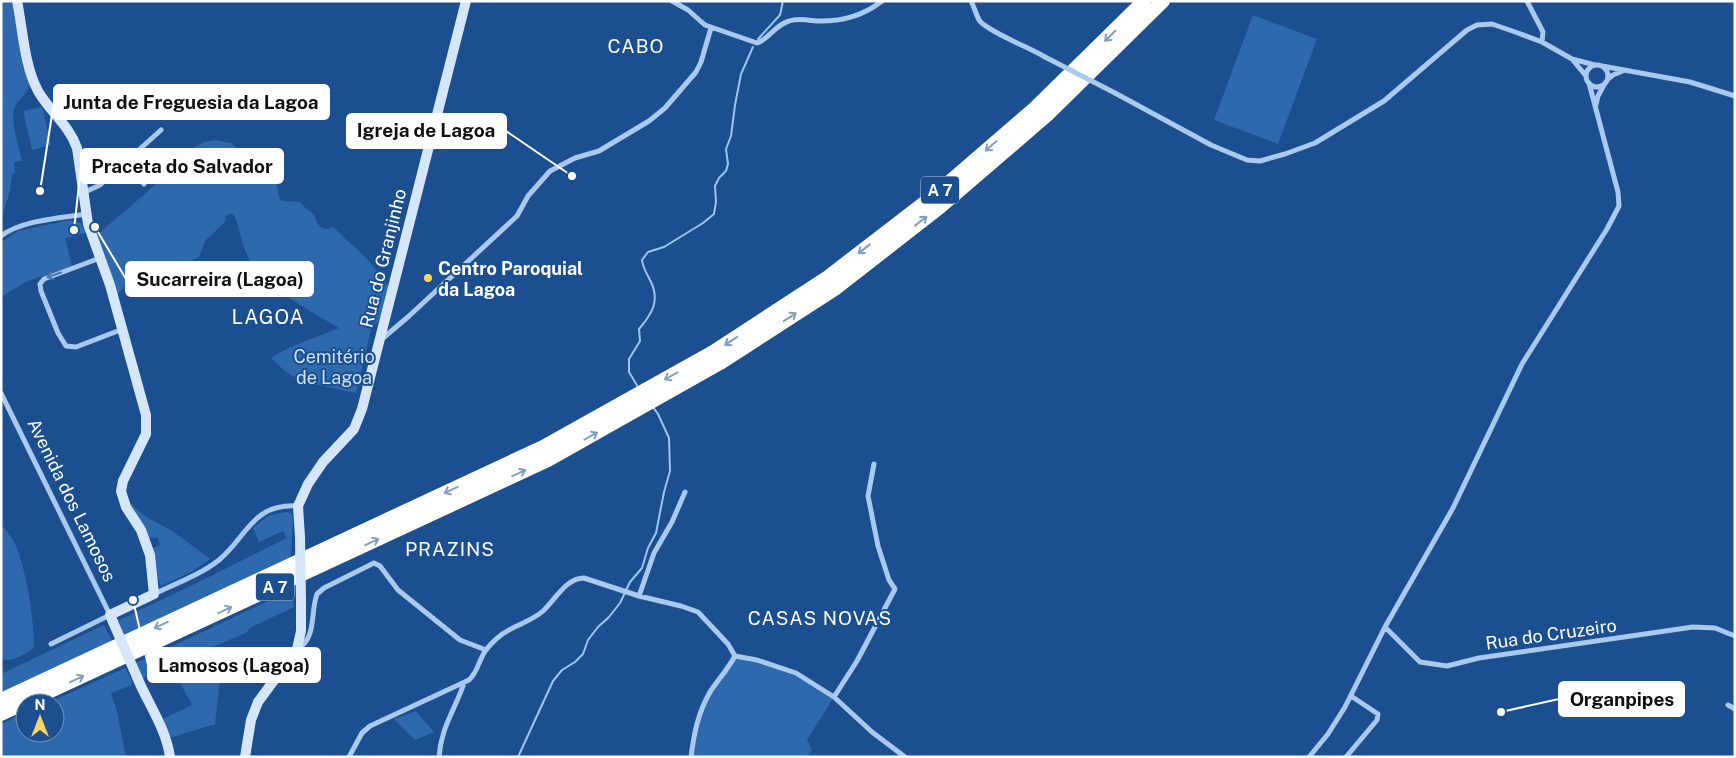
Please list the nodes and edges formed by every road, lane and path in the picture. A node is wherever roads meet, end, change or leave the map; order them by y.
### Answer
1 (17, 1) edge
2 (466, 1) edge
3 (672, 1) edge
4 (882, 1) edge
5 (971, 1) edge
6 (1144, 1) edge
7 (1163, 1) edge
8 (1527, 1) edge
9 (711, 28) junction
10 (1542, 42) junction
11 (1572, 59) junction
12 (1595, 65) junction
13 (1602, 66) junction
14 (1625, 70) junction
15 (1586, 76) junction
16 (1606, 82) junction
17 (1589, 83) junction
18 (1735, 96) edge
19 (1596, 105) junction
20 (161, 130) dead end
21 (124, 163) junction
22 (144, 184) dead end
23 (85, 192) junction
24 (87, 214) junction
25 (1, 236) edge
26 (100, 258) junction
27 (123, 329) junction
28 (380, 341) junction
29 (717, 358) junction
30 (1, 393) edge
31 (546, 454) junction
32 (874, 464) dead end
33 (685, 492) dead end
34 (298, 506) junction
35 (154, 594) junction
36 (639, 596) junction
37 (112, 619) junction
38 (1385, 626) junction
39 (1735, 636) edge
40 (52, 644) dead end
41 (297, 649) junction
42 (486, 650) junction
43 (735, 656) junction
44 (464, 683) junction
45 (1351, 696) junction
46 (834, 697) junction
47 (1, 700) edge
48 (1728, 705) dead end
49 (1735, 708) edge
50 (1, 714) edge
51 (170, 757) edge
52 (245, 757) edge
53 (349, 757) edge
54 (439, 757) edge
55 (691, 757) edge
56 (905, 757) edge
57 (1309, 757) edge
58 (1346, 757) edge

1 - 23 street
2 - 28 street, Rua do Granjinho
3 - 9 street
4 - 9 street
5 - 10 street, bridge
6 -> 29 highway, A 7
29 -> 7 highway, A 7
8 - 10 street
9 - 28 street
10 - 11 street
11 - 12 street
11 - 15 street
12 - 13 street
12 - 15 street
13 - 14 street
13 - 16 street
14 - 16 street
14 - 18 street
15 - 17 street
16 - 17 street
16 - 19 street
17 - 19 street
19 - 38 street
20 - 21 street
21 - 22 street
21 - 23 street
23 - 24 street
24 - 25 street
24 - 26 street
26 - 27 street
26 -> 27 street
27 - 35 street
28 - 34 street, Rua do Granjinho
29 - 31 highway, A 7
30 - 37 street, Avenida dos Lamosos
31 -> 47 highway, A 7
50 -> 31 highway, A 7
32 - 46 street
33 - 36 street
34 - 35 street
34 - 41 street, bridge
35 - 37 street
36 - 42 street
36 - 43 street
37 - 40 street
37 - 51 street, bridge
38 - 39 street, Rua do Cruzeiro
38 - 45 street
41 - 42 street
41 - 52 street
42 - 44 street
43 - 46 street
43 - 55 street
44 - 53 street
44 - 54 street
45 - 57 street
45 - 58 street
46 - 56 street
48 - 49 street

